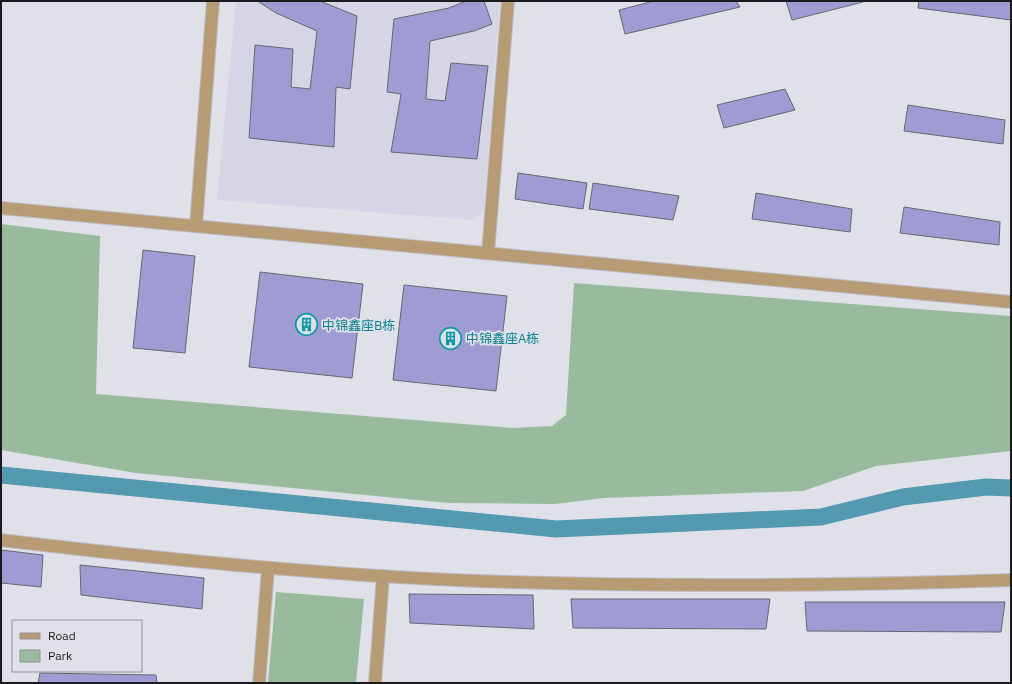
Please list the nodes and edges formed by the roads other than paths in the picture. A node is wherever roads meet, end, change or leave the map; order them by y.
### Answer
1 (212, 1) edge
2 (508, 1) edge
3 (1, 208) edge
4 (196, 226) junction
5 (488, 253) junction
6 (1011, 302) edge
7 (1, 540) edge
8 (268, 568) junction
9 (383, 576) junction
10 (1011, 580) edge
11 (259, 683) edge
12 (375, 683) edge

1 - 4 street
2 - 5 street
3 - 4 street
4 - 5 street
5 - 6 street
7 - 8 street
8 - 9 street
8 - 11 street
9 - 10 street
9 - 12 street

